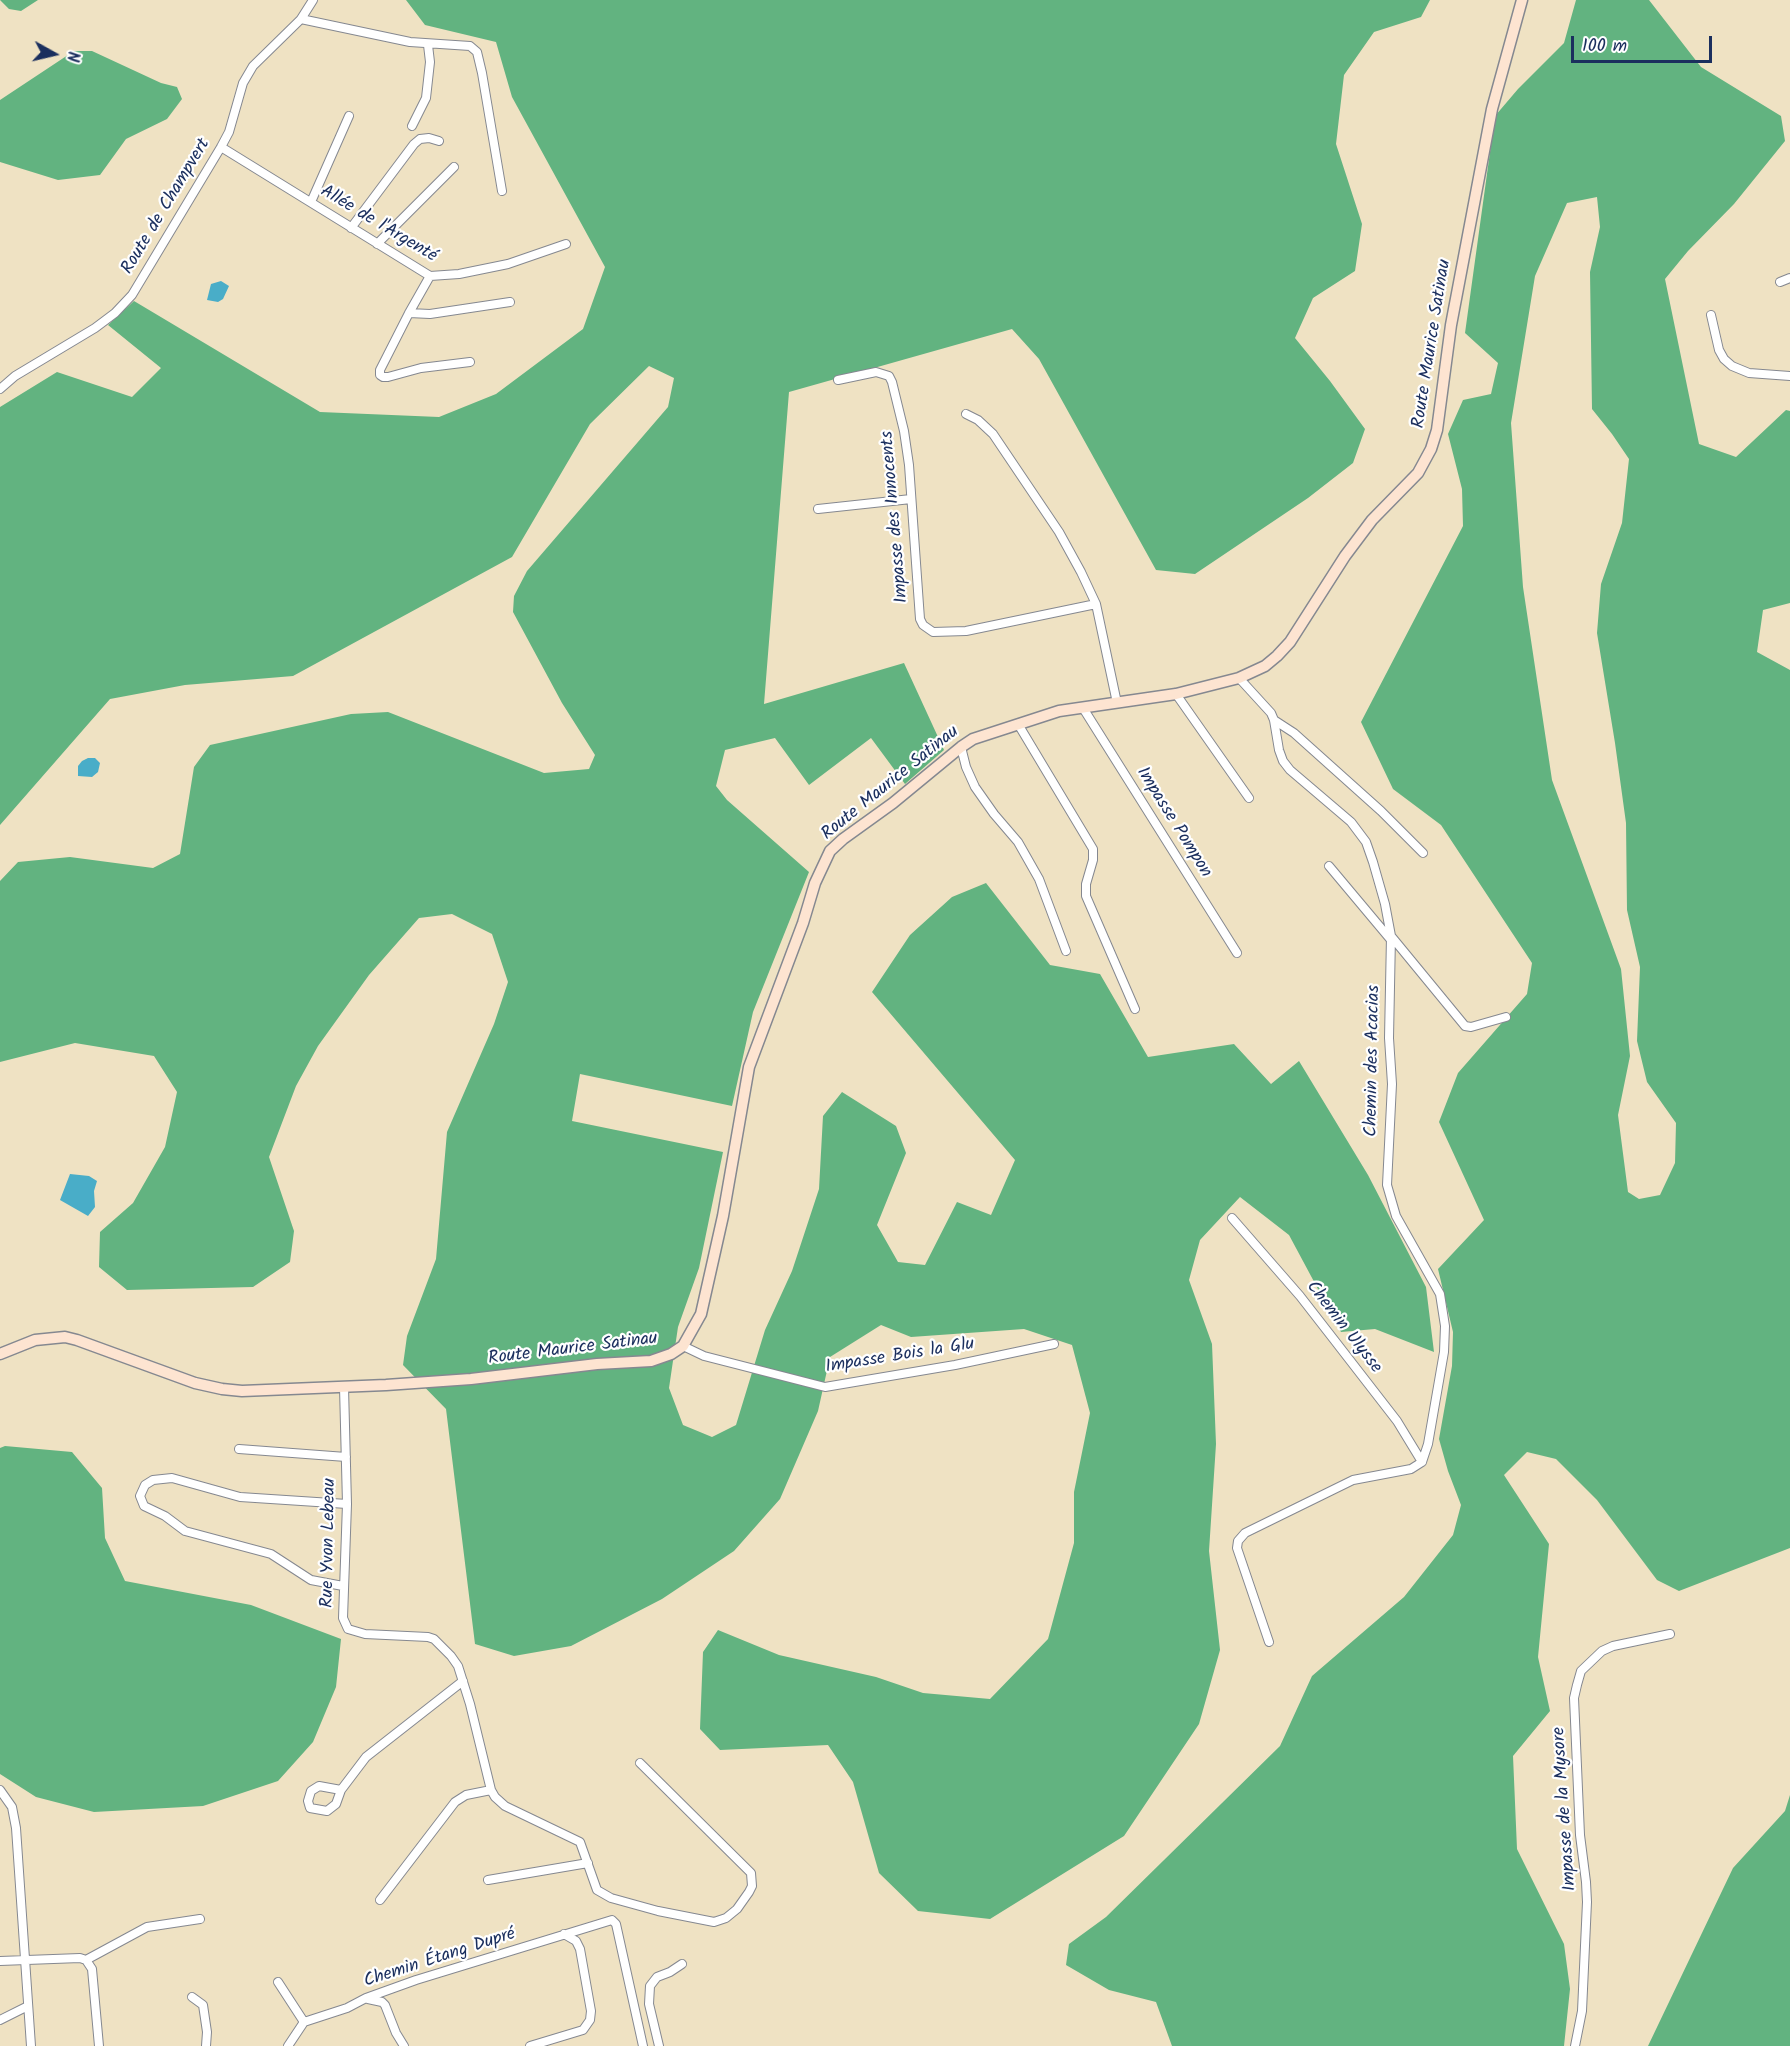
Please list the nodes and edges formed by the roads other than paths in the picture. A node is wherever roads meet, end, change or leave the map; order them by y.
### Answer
1 (313, 0) edge
2 (1522, 0) edge
3 (301, 20) junction
4 (428, 45) junction
5 (349, 116) dead end
6 (412, 126) dead end
7 (439, 141) dead end
8 (221, 147) junction
9 (454, 168) dead end
10 (502, 191) dead end
11 (311, 202) junction
12 (351, 228) junction
13 (377, 244) junction
14 (566, 244) dead end
15 (430, 276) junction
16 (1790, 278) edge
17 (1779, 282) dead end
18 (510, 302) dead end
19 (409, 313) junction
20 (1711, 315) dead end
21 (470, 362) dead end
22 (1790, 376) edge
23 (838, 380) dead end
24 (0, 388) edge
25 (966, 414) dead end
26 (911, 499) junction
27 (818, 510) dead end
28 (1096, 604) junction
29 (1239, 678) junction
30 (1176, 694) junction
31 (1117, 703) junction
32 (1083, 708) junction
33 (1274, 720) junction
34 (1018, 724) junction
35 (961, 747) junction
36 (1249, 798) dead end
37 (1423, 853) dead end
38 (1329, 866) dead end
39 (1390, 938) junction
40 (1065, 951) dead end
41 (1237, 953) dead end
42 (1135, 1009) dead end
43 (1506, 1017) dead end
44 (1232, 1218) dead end
45 (1054, 1344) dead end
46 (683, 1346) junction
47 (0, 1354) edge
48 (344, 1387) junction
49 (238, 1449) dead end
50 (346, 1457) junction
51 (1422, 1462) junction
52 (347, 1504) junction
53 (343, 1586) junction
54 (1670, 1634) dead end
55 (1269, 1641) dead end
56 (463, 1682) junction
57 (640, 1763) dead end
58 (0, 1790) edge
59 (341, 1790) dead end
60 (491, 1790) junction
61 (588, 1863) junction
62 (488, 1880) dead end
63 (380, 1900) dead end
64 (200, 1919) dead end
65 (564, 1934) junction
66 (26, 1959) junction
67 (86, 1960) junction
68 (0, 1962) edge
69 (682, 1964) dead end
70 (278, 1982) dead end
71 (192, 1997) dead end
72 (366, 1998) junction
73 (28, 2007) junction
74 (0, 2020) edge
75 (304, 2022) junction
76 (31, 2046) edge
77 (99, 2046) edge
78 (206, 2046) edge
79 (288, 2046) edge
80 (404, 2046) edge
81 (530, 2046) edge
82 (643, 2046) edge
83 (659, 2046) edge
84 (1575, 2046) edge

1 - 3 street, Route de Champvert
2 - 29 main road, Route Maurice Satinau
3 - 4 street
3 - 8 street, Route de Champvert
4 - 6 street
4 - 10 street
5 - 11 street
7 - 12 street
8 - 11 street, Allée de l'Argenté
8 - 24 street, Route de Champvert
9 - 13 street
11 - 12 street, Allée de l'Argenté
12 - 13 street, Allée de l'Argenté
13 - 15 street, Allée de l'Argenté
14 - 15 street, Allée de l'Argenté
15 - 19 street
16 - 17 street
18 - 19 street
19 - 21 street
20 - 22 street
23 - 26 street, Impasse des Innocents
25 - 28 street
26 - 27 street
26 - 28 street, Impasse des Innocents
28 - 31 street
29 - 30 main road, Route Maurice Satinau
29 - 33 street, Chemin des Acacias
30 - 31 main road, Route Maurice Satinau
30 - 36 street
31 - 32 main road, Route Maurice Satinau
32 - 34 main road, Route Maurice Satinau
32 - 41 street, Impasse Pompon
33 - 37 street
33 - 39 street, Chemin des Acacias
34 - 35 main road, Route Maurice Satinau
34 - 42 street
35 - 40 street
35 - 46 main road, Route Maurice Satinau
38 - 39 street
39 - 43 street
39 - 51 street, Chemin des Acacias
44 - 51 street, Chemin Ulysse
45 - 46 street, Impasse Bois la Glu
46 - 48 main road, Route Maurice Satinau
47 - 48 main road, Route Maurice Satinau
48 - 50 street, Rue Yvon Lebeau
49 - 50 street
50 - 52 street, Rue Yvon Lebeau
51 - 55 street
52 - 53 street, Rue Yvon Lebeau
52 - 53 street
53 - 56 street, Rue Yvon Lebeau
54 - 84 street, Impasse de la Mysore
56 - 59 street
56 - 60 street, Rue Yvon Lebeau
57 - 61 street
58 - 66 street
60 - 61 street
60 - 63 street
61 - 62 street
64 - 67 street
65 - 72 street, Chemin Étang Dupré
65 - 81 street
65 - 82 street, Chemin Étang Dupré
66 - 67 street
66 - 68 street
66 - 73 street
67 - 77 street
69 - 83 street
70 - 75 street
71 - 78 street
72 - 75 street, Chemin Étang Dupré
72 - 80 street
73 - 74 street
73 - 76 street
75 - 79 street

